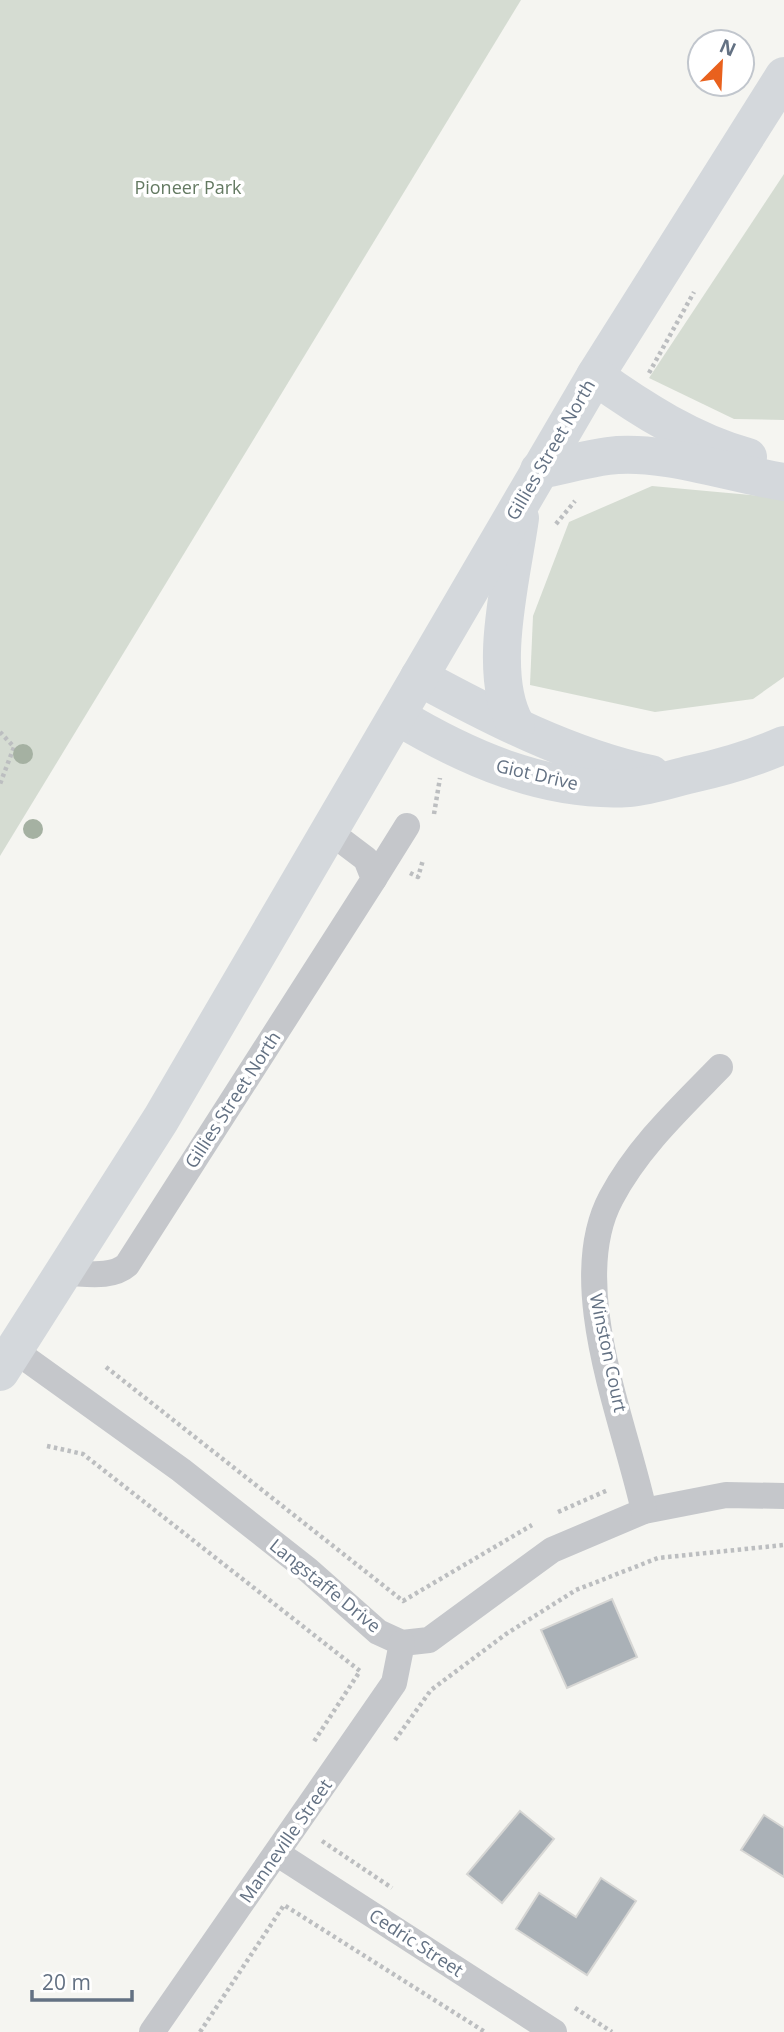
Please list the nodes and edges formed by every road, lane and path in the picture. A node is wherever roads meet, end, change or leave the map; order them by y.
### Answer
1 (784, 76) edge
2 (594, 376) junction
3 (784, 466) edge
4 (784, 482) edge
5 (531, 484) junction
6 (419, 677) junction
7 (397, 716) junction
8 (516, 725) junction
9 (0, 732) edge
10 (784, 745) edge
11 (688, 775) junction
12 (0, 784) edge
13 (407, 826) dead end
14 (329, 831) junction
15 (374, 879) junction
16 (720, 1067) dead end
17 (64, 1273) junction
18 (10, 1344) edge
19 (106, 1367) dead end
20 (47, 1446) dead end
21 (608, 1490) dead end
22 (784, 1496) edge
23 (644, 1511) junction
24 (557, 1513) dead end
25 (544, 1519) dead end
26 (784, 1545) edge
27 (402, 1643) junction
28 (360, 1671) dead end
29 (392, 1744) dead end
30 (329, 1831) dead end
31 (321, 1842) dead end
32 (278, 1854) junction
33 (152, 2032) edge
34 (200, 2032) edge
35 (485, 2032) edge
36 (554, 2032) edge

1 - 2 main road, Gillies Street North
2 - 3 main road
2 - 5 main road, Gillies Street North
4 - 5 main road
5 - 6 main road, Gillies Street North
5 - 8 main road
6 - 7 main road, Gillies Street North
6 - 8 main road, Giot Drive
7 - 11 main road, Giot Drive
7 - 14 main road, Gillies Street North
8 - 11 main road, Giot Drive
9 - 12 path
10 - 11 main road, Giot Drive
13 - 15 street, Gillies Street North
14 - 15 street
14 - 17 main road, Gillies Street North
15 - 17 street, Gillies Street North
16 - 23 street, Winston Court
17 - 18 main road, Gillies Street North
18 - 27 street, Langstaffe Drive
19 - 25 path
20 - 28 path
21 - 24 path
22 - 23 street
23 - 27 street
26 - 29 path
27 - 32 street, Manneville Street
30 - 31 path
32 - 33 street, Manneville Street
32 - 36 street, Cedric Street
34 - 35 path

